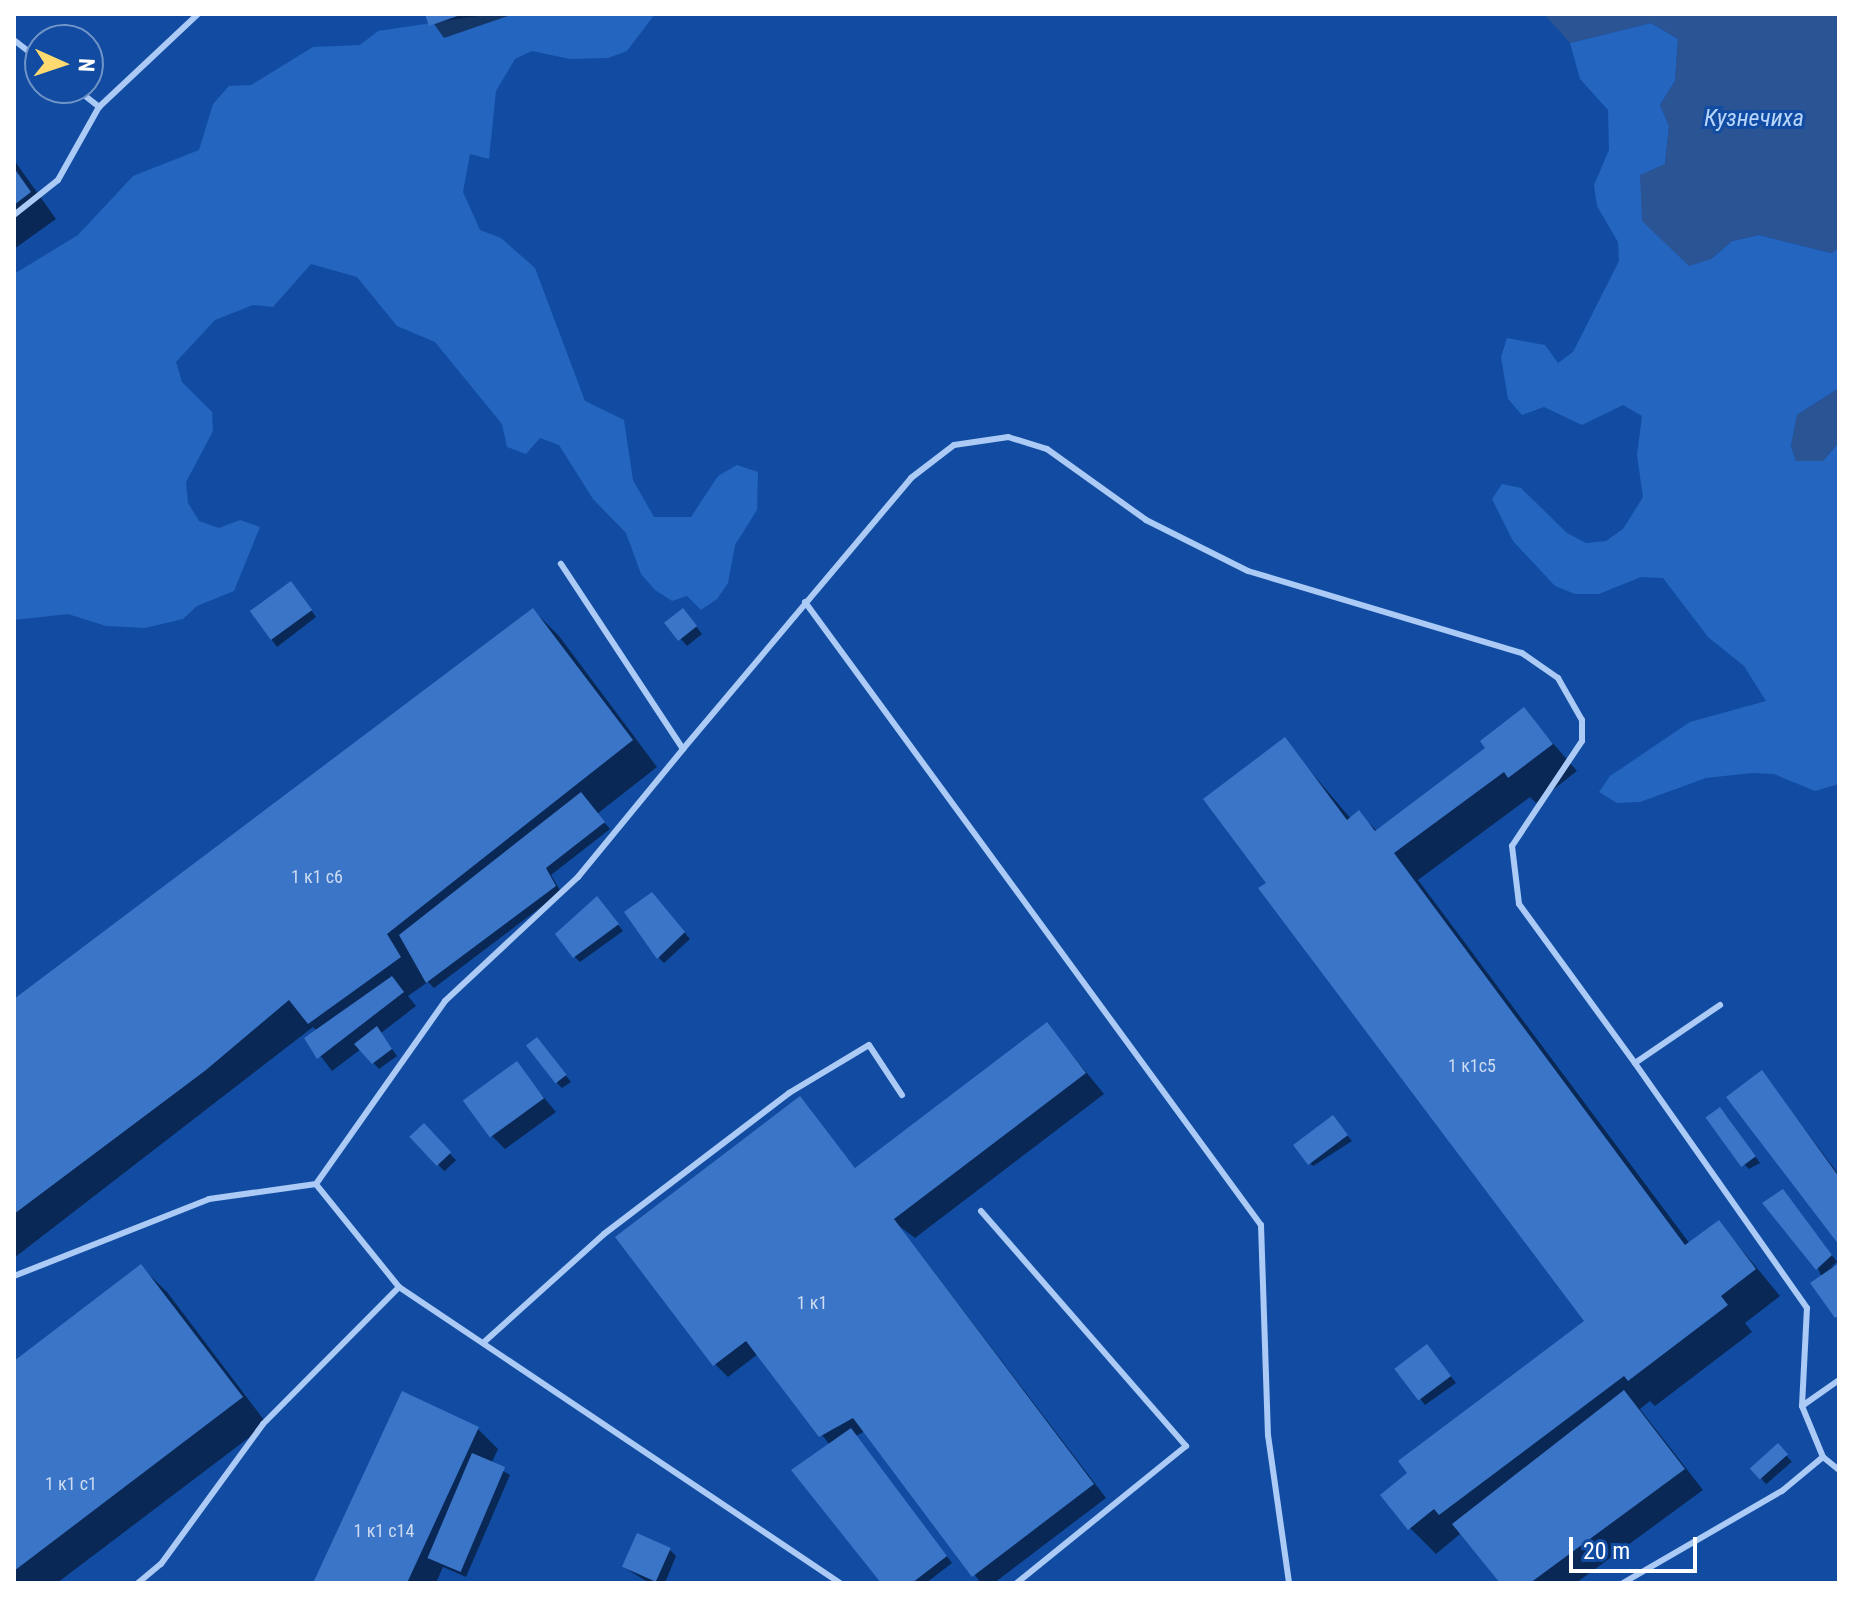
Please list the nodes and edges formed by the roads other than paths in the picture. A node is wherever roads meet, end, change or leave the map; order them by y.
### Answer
1 (198, 14) edge
2 (95, 104) edge
3 (99, 107) junction
4 (14, 215) edge
5 (561, 564) dead end
6 (805, 602) junction
7 (683, 749) junction
8 (1720, 1005) dead end
9 (1635, 1063) junction
10 (902, 1095) dead end
11 (316, 1184) junction
12 (981, 1211) dead end
13 (14, 1276) edge
14 (399, 1287) junction
15 (483, 1343) junction
16 (1839, 1380) edge
17 (1802, 1406) junction
18 (1823, 1457) junction
19 (1839, 1470) edge
20 (138, 1583) edge
21 (840, 1583) edge
22 (1017, 1583) edge
23 (1289, 1583) edge
24 (1623, 1583) edge

1 - 3 lane
2 - 3 lane
3 - 4 lane
5 - 7 lane
6 - 7 lane
6 - 9 lane
6 - 23 lane
7 - 11 lane
8 - 9 lane
9 - 17 lane
10 - 15 lane
11 - 13 lane
11 - 14 lane
12 - 22 lane
14 - 15 lane
14 - 20 lane
15 - 21 lane
16 - 17 lane
17 - 18 lane
18 - 19 lane
18 - 24 lane

